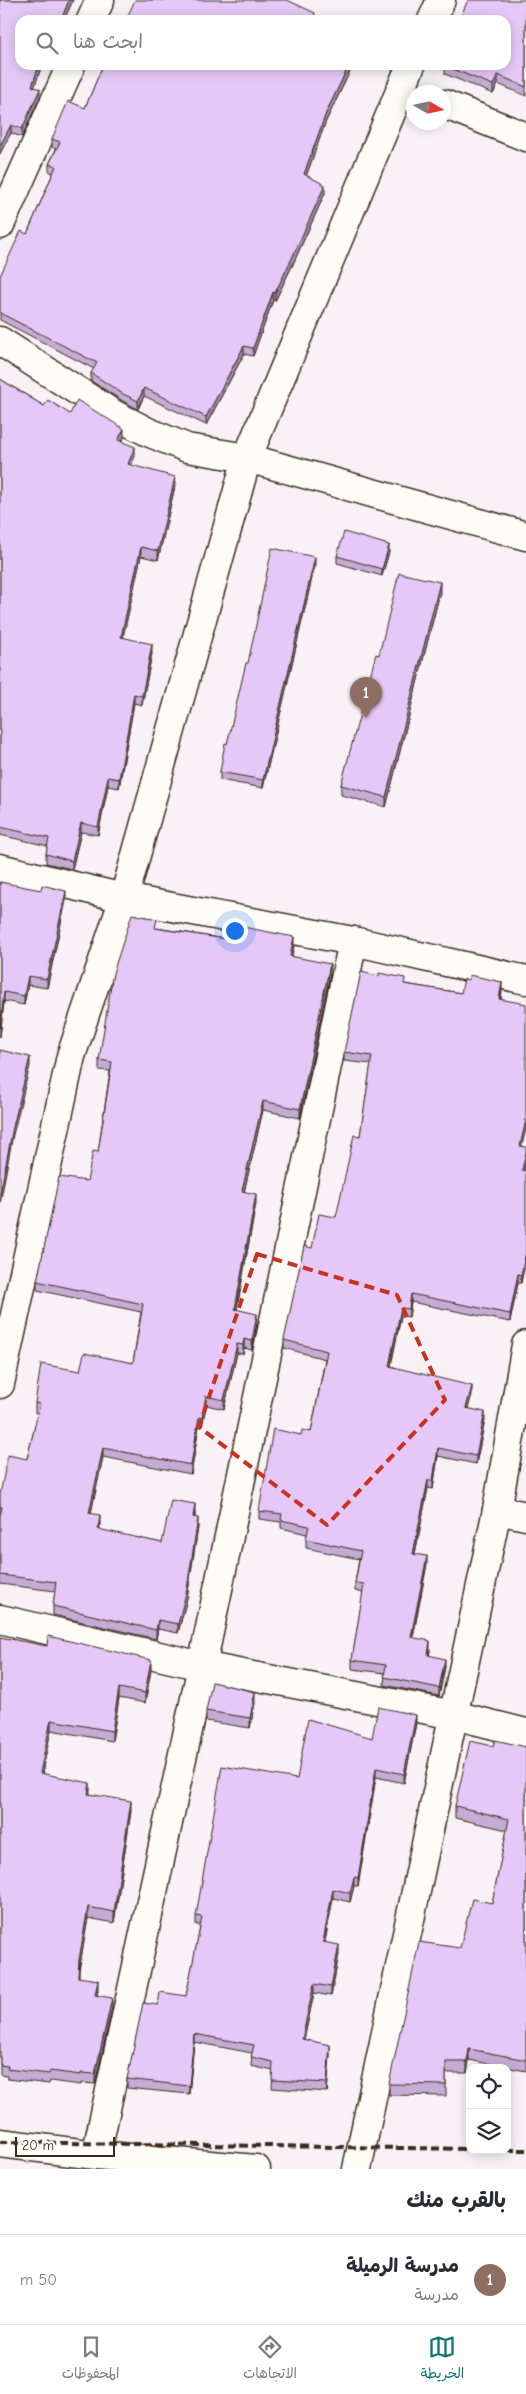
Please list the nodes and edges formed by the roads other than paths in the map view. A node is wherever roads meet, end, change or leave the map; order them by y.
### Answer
1 (100, 0) edge
2 (441, 0) edge
3 (93, 15) edge
4 (434, 15) edge
5 (69, 70) edge
6 (409, 81) edge
7 (451, 107) edge
8 (526, 137) edge
9 (0, 225) edge
10 (0, 340) edge
11 (247, 458) junction
12 (526, 536) edge
13 (0, 868) edge
14 (124, 898) junction
15 (353, 941) junction
16 (526, 980) edge
17 (9, 1304) edge
18 (526, 1345) edge
19 (0, 1384) edge
20 (497, 1510) junction
21 (526, 1516) edge
22 (0, 1619) edge
23 (202, 1666) junction
24 (454, 1715) junction
25 (526, 1733) edge
26 (0, 2143) edge
27 (96, 2155) junction
28 (256, 2169) edge
29 (358, 2169) edge

1 - 3 street
2 - 4 street
5 - 9 street
6 - 11 street
7 - 8 street
10 - 11 street
11 - 12 street
11 - 14 street
13 - 14 street
14 - 15 street
14 - 17 street
15 - 16 street
15 - 23 street
17 - 19 street
18 - 20 street
20 - 21 street
20 - 24 street
22 - 23 street
23 - 24 street
23 - 27 street
24 - 25 street
24 - 29 street
26 - 27 street
27 - 28 street

